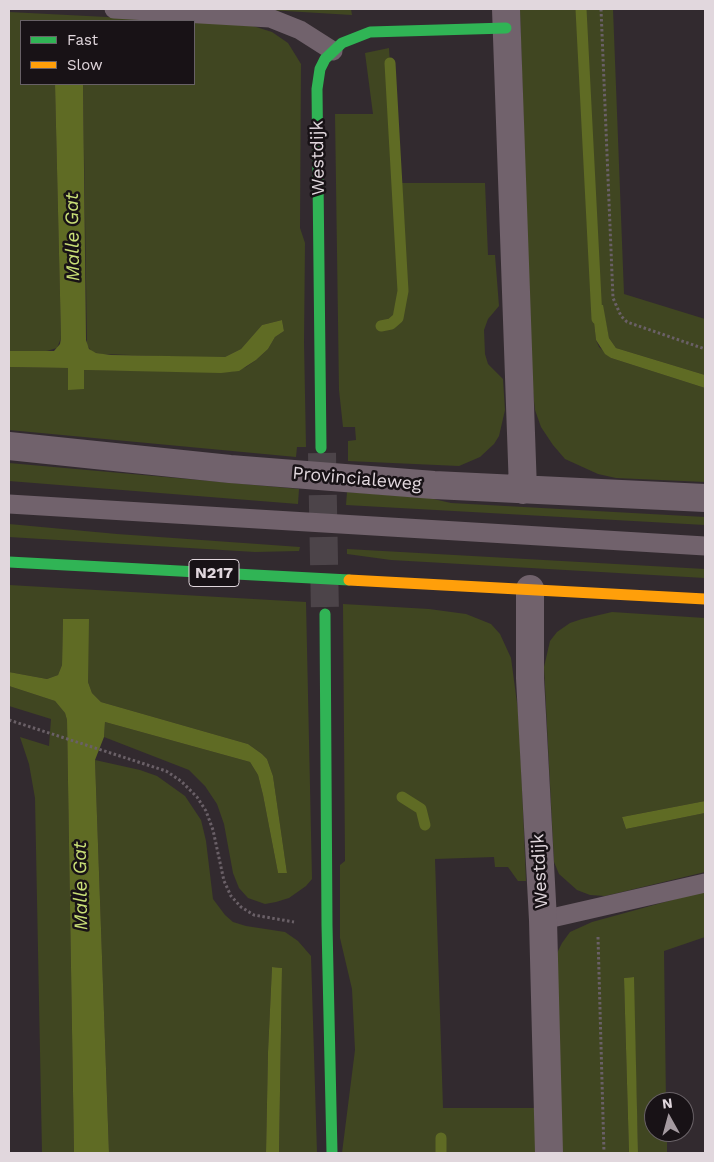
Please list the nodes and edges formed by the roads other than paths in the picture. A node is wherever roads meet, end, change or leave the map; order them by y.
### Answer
1 (114, 9) edge
2 (506, 18) edge
3 (333, 51) junction
4 (9, 446) edge
5 (321, 448) tunnel mouth
6 (523, 490) junction
7 (705, 498) edge
8 (9, 504) edge
9 (705, 546) edge
10 (9, 562) edge
11 (530, 589) junction
12 (705, 599) edge
13 (325, 614) tunnel mouth
14 (705, 883) edge
15 (543, 920) junction
16 (332, 1153) edge
17 (549, 1153) edge

1 - 3 lane
2 - 3 street, Westdijk
2 - 6 street, Westdijk
3 - 5 street, Westdijk
4 - 6 street, Provincialeweg
6 - 7 street, Provincialeweg
8 - 9 lane
10 - 11 street, N217
11 - 12 street, N217
11 - 15 street, Westdijk
13 - 16 street
14 - 15 lane
15 - 17 street, Westdijk

